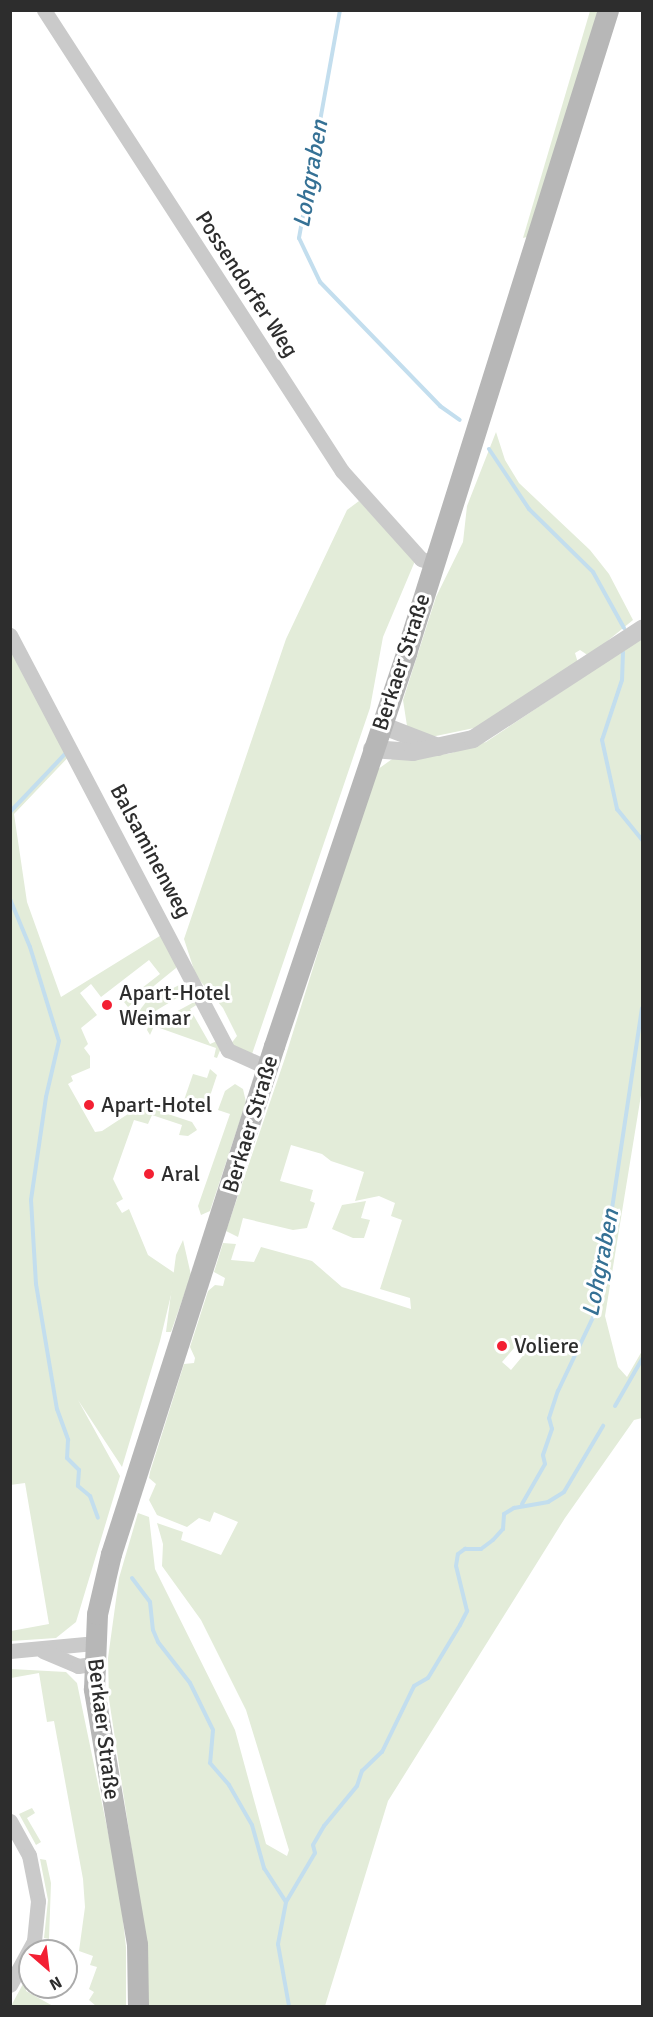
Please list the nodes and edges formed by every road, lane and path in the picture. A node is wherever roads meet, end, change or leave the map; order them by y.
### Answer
1 (44, 10) edge
2 (608, 10) edge
3 (433, 563) junction
4 (642, 629) edge
5 (10, 635) edge
6 (381, 725) junction
7 (438, 747) junction
8 (372, 749) junction
9 (268, 1068) junction
10 (10, 1651) edge
11 (43, 1651) junction
12 (93, 1654) junction
13 (10, 1821) edge
14 (10, 1985) edge
15 (138, 2007) edge

1 - 3 street, Possendorfer Weg
2 - 3 main road, Berkaer Straße
3 - 6 main road, Berkaer Straße
4 - 7 street
5 - 9 street, Balsaminenweg
6 - 7 street
6 - 8 main road, Berkaer Straße
7 - 8 street
8 - 9 main road, Berkaer Straße
9 - 12 main road, Berkaer Straße
10 - 11 street
11 - 12 street
11 - 12 street
12 - 15 main road, Berkaer Straße
13 - 14 street

